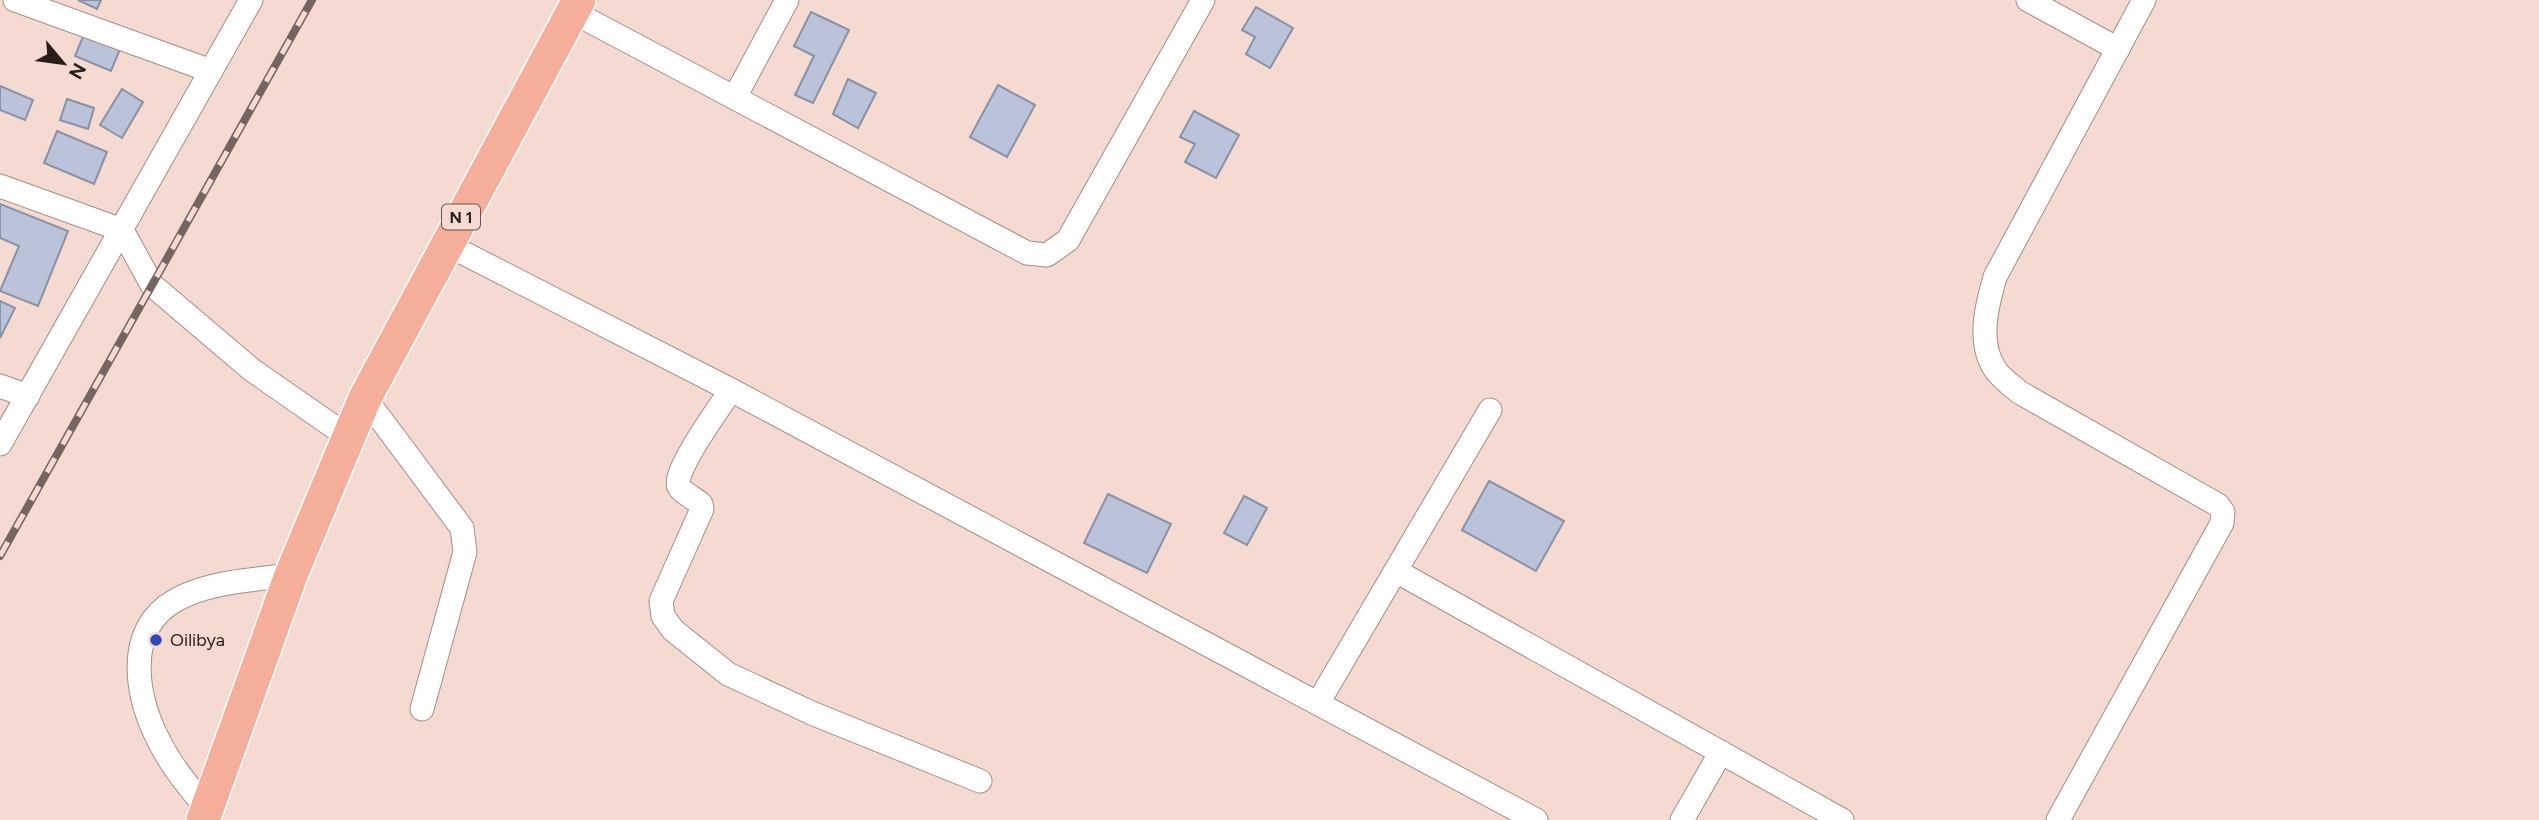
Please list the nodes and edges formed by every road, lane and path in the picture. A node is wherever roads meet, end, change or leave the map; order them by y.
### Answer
1 (15, 0) edge
2 (251, 0) edge
3 (787, 0) edge
4 (1203, 0) edge
5 (2028, 0) edge
6 (2144, 0) edge
7 (576, 6) edge
8 (2118, 48) junction
9 (211, 71) junction
10 (735, 97) junction
11 (0, 186) edge
12 (122, 230) junction
13 (446, 244) junction
14 (0, 386) edge
15 (731, 390) junction
16 (28, 396) junction
17 (365, 398) junction
18 (1490, 410) dead end
19 (347, 436) junction
20 (0, 444) edge
21 (1396, 571) junction
22 (291, 575) junction
23 (1318, 704) junction
24 (422, 709) dead end
25 (1721, 752) junction
26 (980, 781) dead end
27 (205, 814) edge
28 (1531, 819) edge
29 (1682, 820) edge
30 (1842, 820) edge
31 (2058, 820) edge

1 - 9 street
2 - 9 street
3 - 10 street
4 - 10 street
5 - 8 street
6 - 8 street
7 - 10 street
7 - 13 highway, N 1
8 - 31 street
9 - 12 street
11 - 12 street
12 - 16 street
12 - 19 street
13 - 15 street
13 - 17 highway, N 1
14 - 16 street
15 - 23 street
15 - 26 street
16 - 20 street
17 - 19 highway, N 1
17 - 24 street
18 - 21 street
19 - 22 highway, N 1
21 - 23 street
21 - 25 street
22 - 27 highway, N 1
22 - 27 street
23 - 28 street
25 - 29 street
25 - 30 street

